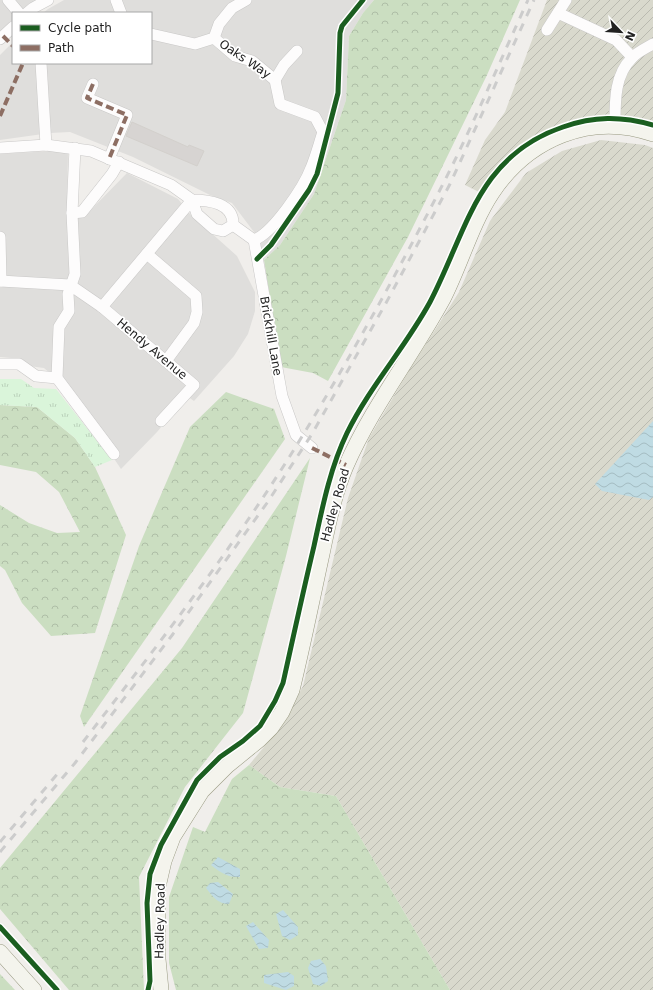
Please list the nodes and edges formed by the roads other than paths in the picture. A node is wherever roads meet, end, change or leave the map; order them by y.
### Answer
1 (8, 0) edge
2 (48, 0) edge
3 (116, 0) edge
4 (246, 0) edge
5 (566, 0) edge
6 (18, 12) edge
7 (28, 12) edge
8 (120, 12) edge
9 (558, 13) junction
10 (12, 28) edge
11 (547, 30) dead end
12 (152, 34) edge
13 (214, 38) junction
14 (0, 39) edge
15 (653, 44) edge
16 (297, 51) dead end
17 (632, 57) junction
18 (41, 64) edge
19 (275, 80) junction
20 (93, 84) dead end
21 (615, 126) junction
22 (653, 134) edge
23 (46, 145) junction
24 (0, 148) edge
25 (75, 148) junction
26 (114, 160) junction
27 (192, 200) junction
28 (72, 213) junction
29 (233, 225) junction
30 (0, 237) edge
31 (254, 240) junction
32 (147, 254) junction
33 (0, 281) edge
34 (70, 285) junction
35 (102, 307) junction
36 (166, 361) junction
37 (0, 364) edge
38 (57, 378) junction
39 (161, 421) dead end
40 (312, 448) dead end
41 (114, 454) dead end
42 (0, 952) edge
43 (34, 990) edge
44 (161, 990) edge

1 - 6 street
2 - 7 street
3 - 8 street
4 - 13 street
5 - 9 street
9 - 11 street
9 - 17 street
10 - 14 street
12 - 13 street
13 - 19 street, Oaks Way
15 - 17 street
16 - 19 street, Oaks Way
17 - 21 street
18 - 23 street
19 - 31 street, Oaks Way
20 - 26 street
21 - 22 street, Hadley Road
21 - 44 street, Hadley Road
23 - 24 street
23 - 25 street
25 - 26 street
25 - 28 street
26 - 27 street
26 - 28 street
27 - 29 street
27 - 29 street
27 - 32 street
28 - 34 street
29 - 31 street
30 - 33 street
31 - 40 street, Brickhill Lane
32 - 35 street
32 - 36 street
33 - 34 street
34 - 35 street, Hendy Avenue
34 - 38 street
35 - 36 street, Hendy Avenue
36 - 39 street, Hendy Avenue
37 - 38 street
38 - 41 street
42 - 43 street

